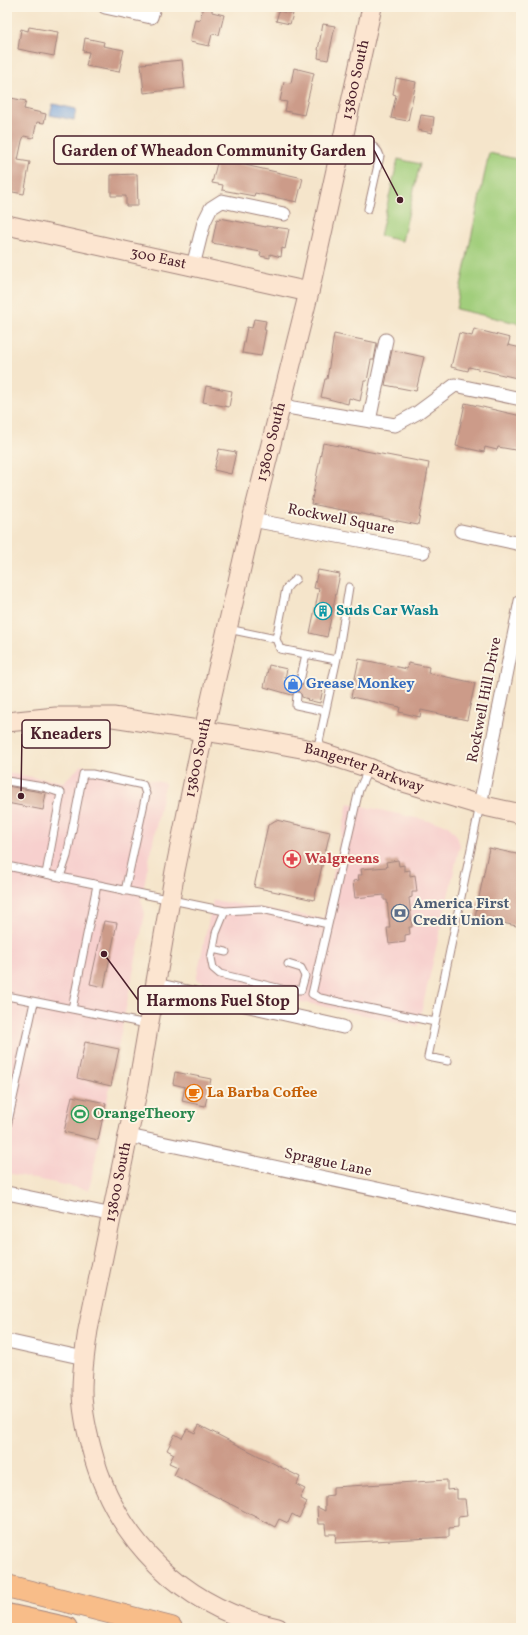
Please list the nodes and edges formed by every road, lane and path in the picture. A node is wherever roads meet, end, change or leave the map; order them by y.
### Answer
1 (105, 7) edge
2 (154, 7) edge
3 (372, 7) edge
4 (344, 139) junction
5 (368, 209) dead end
6 (284, 214) dead end
7 (7, 225) edge
8 (193, 266) junction
9 (310, 292) junction
10 (386, 340) dead end
11 (521, 399) edge
12 (281, 406) junction
13 (369, 421) junction
14 (252, 520) junction
15 (461, 531) dead end
16 (521, 544) edge
17 (423, 552) dead end
18 (296, 579) dead end
19 (349, 587) dead end
20 (521, 601) edge
21 (226, 628) junction
22 (276, 639) junction
23 (306, 654) junction
24 (336, 660) junction
25 (300, 681) dead end
26 (297, 696) dead end
27 (325, 711) junction
28 (7, 722) edge
29 (204, 730) junction
30 (317, 751) junction
31 (368, 768) junction
32 (7, 781) edge
33 (480, 806) junction
34 (521, 814) edge
35 (7, 866) edge
36 (46, 874) junction
37 (60, 877) junction
38 (97, 885) junction
39 (125, 891) junction
40 (170, 900) junction
41 (225, 911) junction
42 (328, 924) junction
43 (213, 949) junction
44 (226, 952) dead end
45 (288, 964) dead end
46 (156, 985) junction
47 (301, 990) junction
48 (312, 994) junction
49 (7, 996) edge
50 (34, 1002) junction
51 (72, 1009) junction
52 (435, 1022) junction
53 (149, 1025) junction
54 (343, 1026) dead end
55 (448, 1061) dead end
56 (7, 1126) edge
57 (129, 1136) junction
58 (7, 1193) edge
59 (113, 1215) junction
60 (521, 1220) edge
61 (7, 1341) edge
62 (84, 1358) junction
63 (7, 1586) edge
64 (7, 1615) edge
65 (66, 1628) edge
66 (171, 1628) edge
67 (278, 1628) edge

1 - 2 street
3 - 4 main road, 13800 South
4 - 5 lane
4 - 9 main road, 13800 South
6 - 8 street
7 - 8 main road, 300 East
8 - 9 main road, 300 East
9 - 12 main road, 13800 South
10 - 13 street
11 - 13 street
12 - 13 street
12 - 14 main road, 13800 South
14 - 17 street, Rockwell Square
14 - 21 main road, 13800 South
15 - 16 street
18 - 22 lane
19 - 24 lane
20 - 33 street, Rockwell Hill Drive
21 - 22 lane
21 - 29 main road, 13800 South
22 - 23 lane
23 - 24 lane
23 - 25 lane
24 - 27 lane
26 - 27 lane
27 - 30 lane
28 - 29 main road, Bangerter Parkway
29 - 30 main road, Bangerter Parkway
29 - 40 main road, 13800 South
30 - 31 main road, Bangerter Parkway
31 - 33 main road, Bangerter Parkway
31 - 42 lane
32 - 36 lane
33 - 34 main road, Bangerter Parkway
33 - 52 lane
35 - 36 lane
36 - 37 lane
37 - 38 lane
37 - 39 lane
38 - 39 lane
38 - 51 lane
39 - 40 lane
40 - 41 lane
40 - 46 main road, 13800 South
41 - 42 lane
41 - 43 lane
42 - 48 lane
43 - 44 lane
43 - 47 lane
45 - 47 lane
46 - 53 main road, 13800 South
46 - 54 street
47 - 48 lane
48 - 52 lane
49 - 50 lane
50 - 51 lane
50 - 56 lane
51 - 53 lane
52 - 55 lane
53 - 57 main road, 13800 South
57 - 59 main road, 13800 South
57 - 60 street, Sprague Lane
58 - 59 street
59 - 62 main road, 13800 South
61 - 62 street
62 - 67 main road, 13800 South
63 - 66 highway
64 - 65 highway

